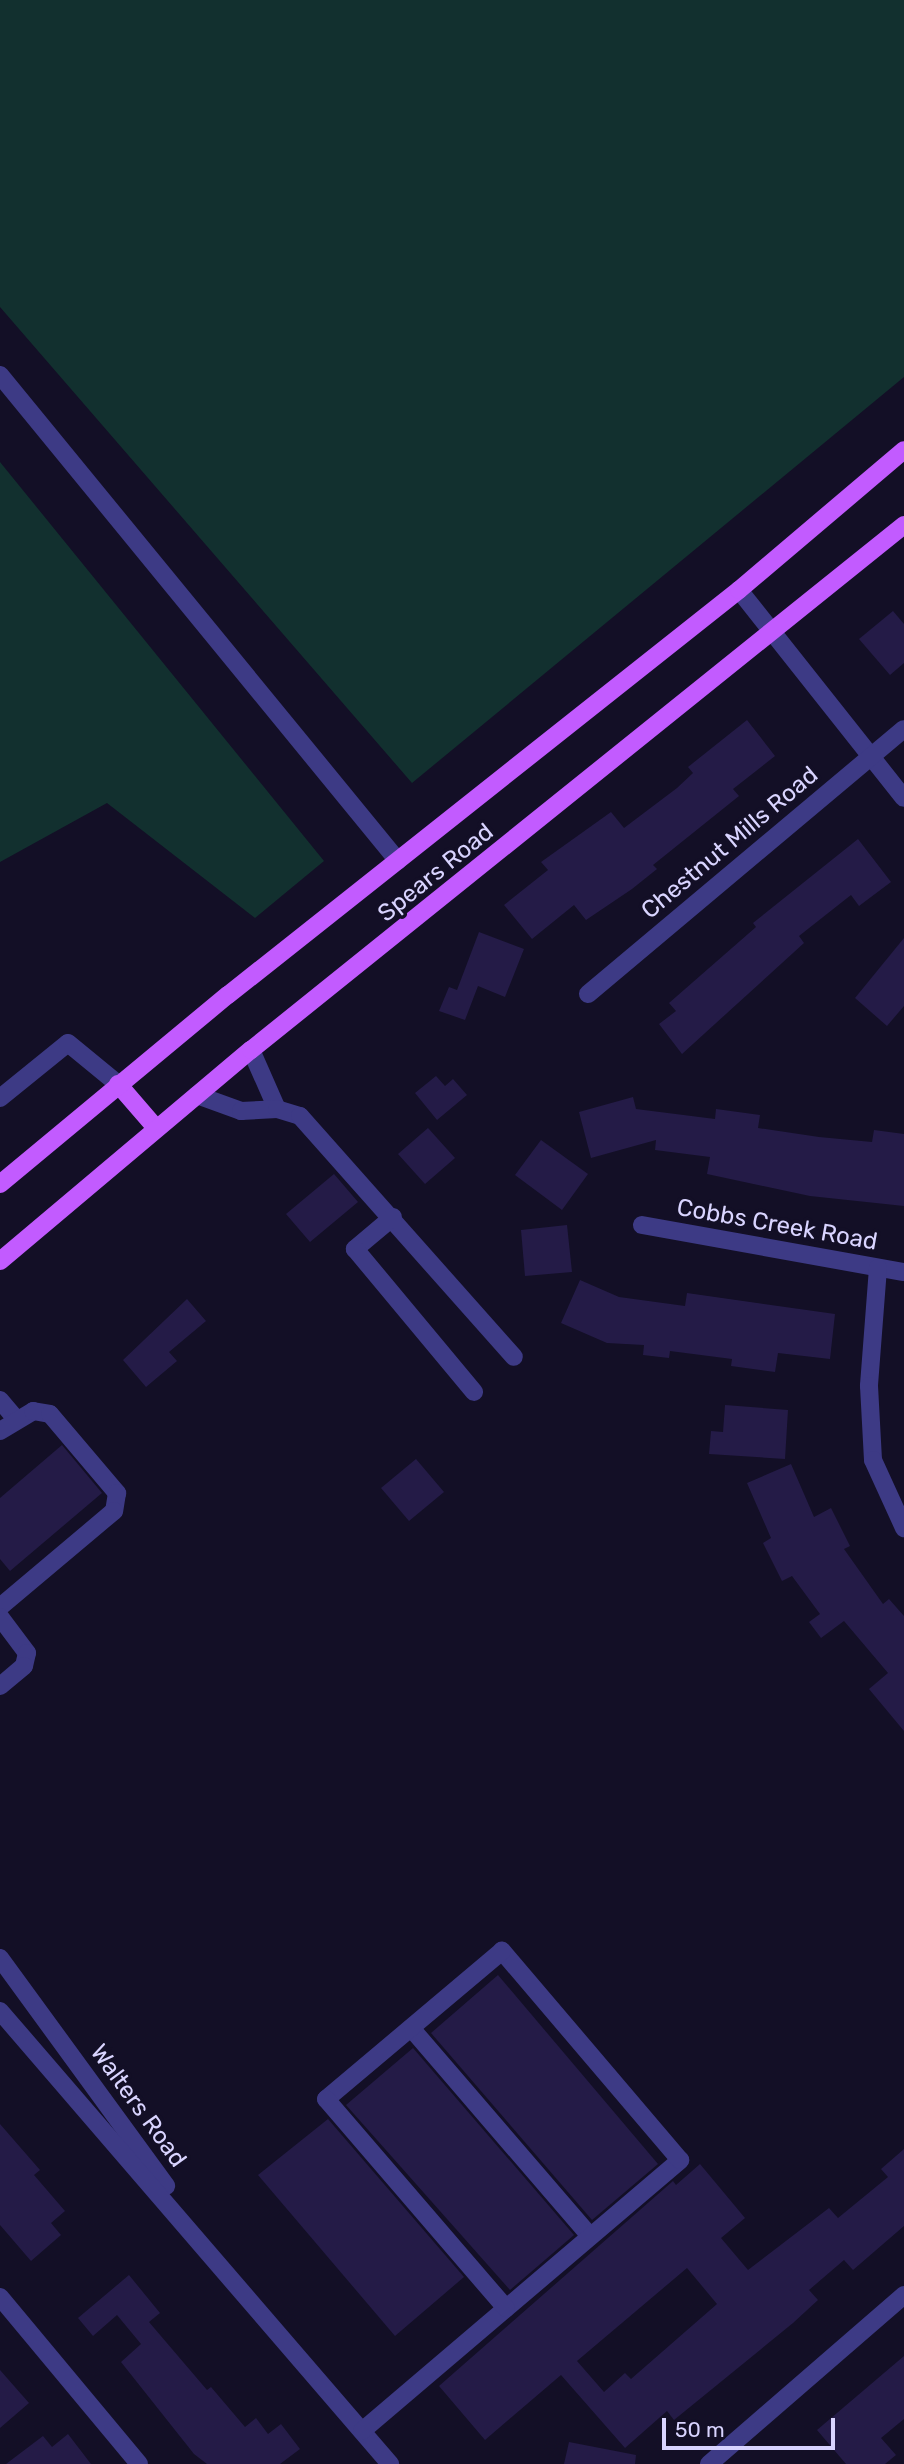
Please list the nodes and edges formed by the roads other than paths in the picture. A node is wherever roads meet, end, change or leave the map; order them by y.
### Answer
1 (0, 376) edge
2 (904, 450) edge
3 (904, 525) edge
4 (739, 590) junction
5 (772, 635) junction
6 (904, 729) edge
7 (870, 757) junction
8 (904, 798) edge
9 (398, 860) junction
10 (588, 994) dead end
11 (251, 1050) junction
12 (118, 1084) junction
13 (197, 1095) junction
14 (0, 1098) edge
15 (277, 1109) junction
16 (156, 1128) junction
17 (0, 1184) edge
18 (393, 1217) junction
19 (642, 1225) dead end
20 (0, 1261) edge
21 (878, 1268) junction
22 (904, 1272) edge
23 (514, 1357) dead end
24 (474, 1392) dead end
25 (0, 1401) edge
26 (15, 1418) junction
27 (0, 1431) edge
28 (904, 1528) edge
29 (0, 1607) edge
30 (0, 1617) edge
31 (0, 1686) edge
32 (0, 1958) edge
33 (0, 2011) edge
34 (411, 2028) junction
35 (590, 2236) junction
36 (235, 2282) junction
37 (904, 2295) edge
38 (0, 2297) edge
39 (506, 2308) junction
40 (362, 2431) junction
41 (139, 2464) edge
42 (390, 2464) edge
43 (709, 2464) edge

1 - 9 street
2 - 4 main road, Spears Road
3 - 5 main road, Spears Road
4 - 5 street
4 - 9 main road, Spears Road
5 - 7 street
5 - 11 main road, Spears Road
6 - 7 street, Chestnut Mills Road
7 - 8 street
7 - 10 street, Chestnut Mills Road
9 - 12 main road, Spears Road
11 - 13 main road, Spears Road
11 - 15 street
12 - 14 street
12 - 16 main road
12 - 17 main road, Spears Road
13 - 15 street
13 - 16 main road, Spears Road
15 - 18 street
16 - 20 main road, Spears Road
18 - 23 street
18 - 24 street
19 - 21 street, Cobbs Creek Road
21 - 22 street, Cobbs Creek Road
21 - 28 street
25 - 26 street
26 - 27 street
26 - 29 street
30 - 31 street
32 - 36 street, Walters Road
33 - 36 street, Walters Road
34 - 35 street
34 - 35 street
34 - 39 street
35 - 39 street
36 - 40 street, Walters Road
37 - 43 street
38 - 41 street
39 - 40 street
40 - 42 street, Walters Road

